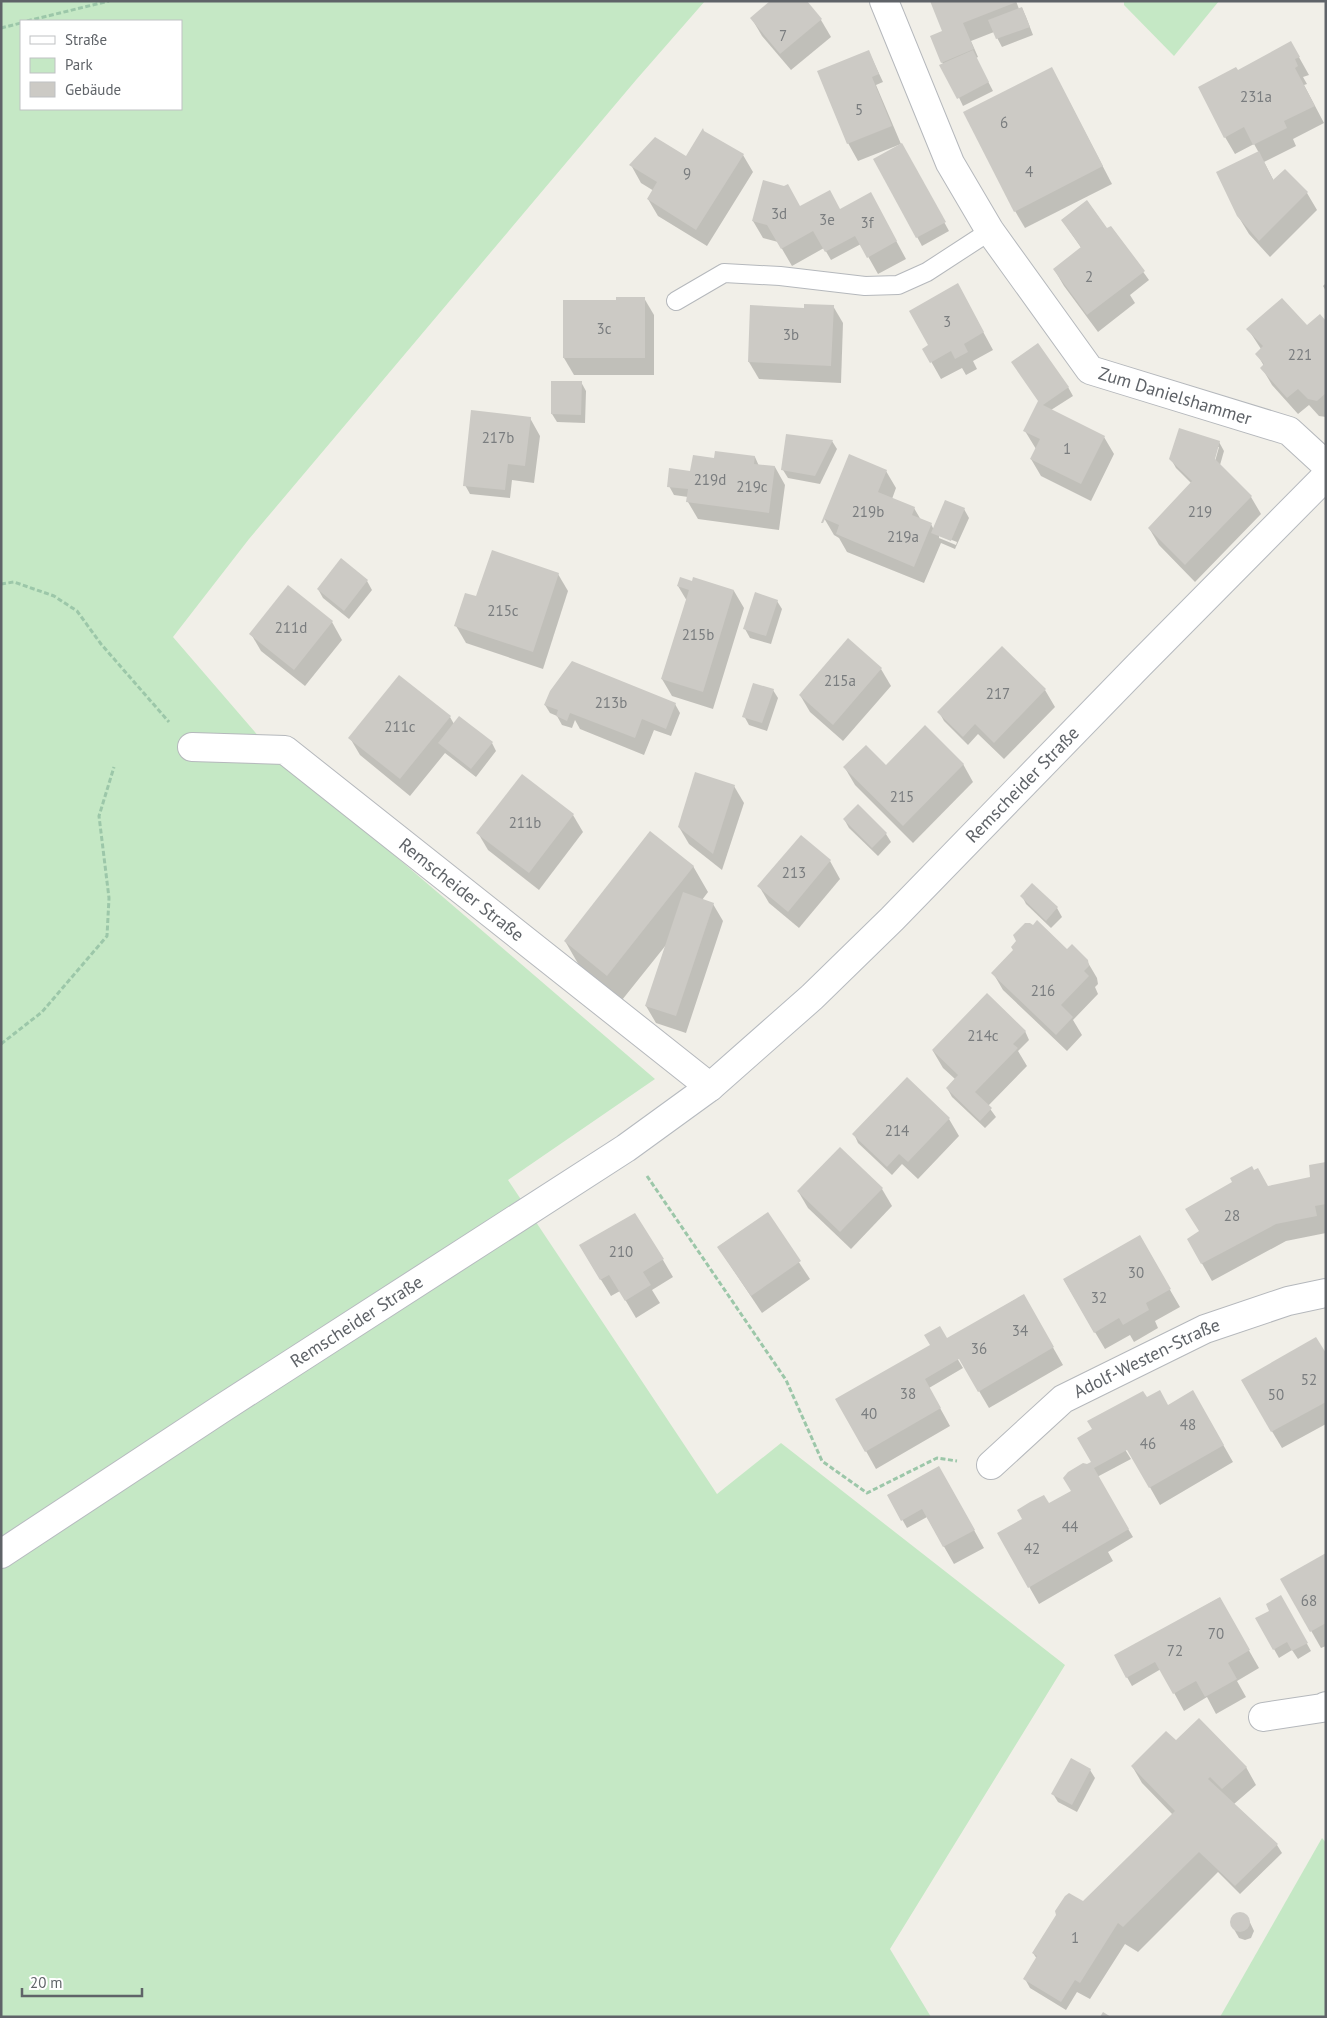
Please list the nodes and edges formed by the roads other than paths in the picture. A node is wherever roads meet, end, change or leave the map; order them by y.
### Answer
1 (884, 1) edge
2 (990, 232) junction
3 (676, 301) dead end
4 (1326, 465) edge
5 (1326, 476) edge
6 (192, 747) road end
7 (710, 1087) junction
8 (1326, 1293) edge
9 (991, 1465) road end
10 (1, 1554) edge
11 (1326, 1706) edge
12 (1263, 1717) dead end

1 - 2 street, Zum Danielshammer
2 - 3 lane
2 - 4 street, Zum Danielshammer
5 - 7 street, Remscheider Straße
6 - 7 street, Remscheider Straße
7 - 10 street, Remscheider Straße
8 - 9 street, Adolf-Westen-Straße
11 - 12 street

